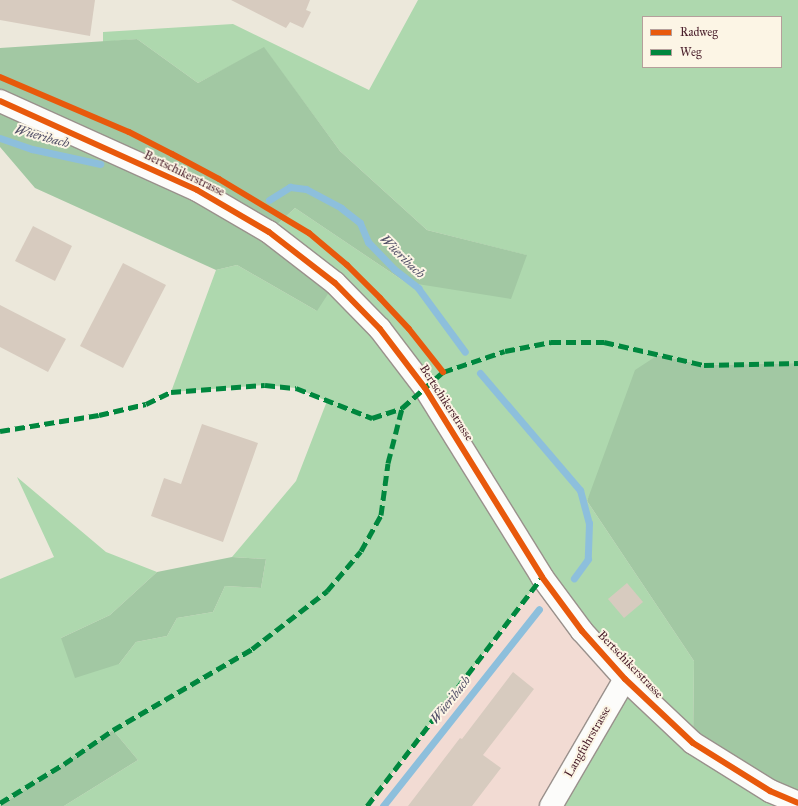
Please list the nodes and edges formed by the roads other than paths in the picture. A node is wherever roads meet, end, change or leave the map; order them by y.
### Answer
1 (0, 101) edge
2 (625, 679) junction
3 (798, 803) edge
4 (551, 806) edge

1 - 2 street, Bertschikerstrasse
2 - 3 street, Bertschikerstrasse
2 - 4 street, Langfuhrstrasse

